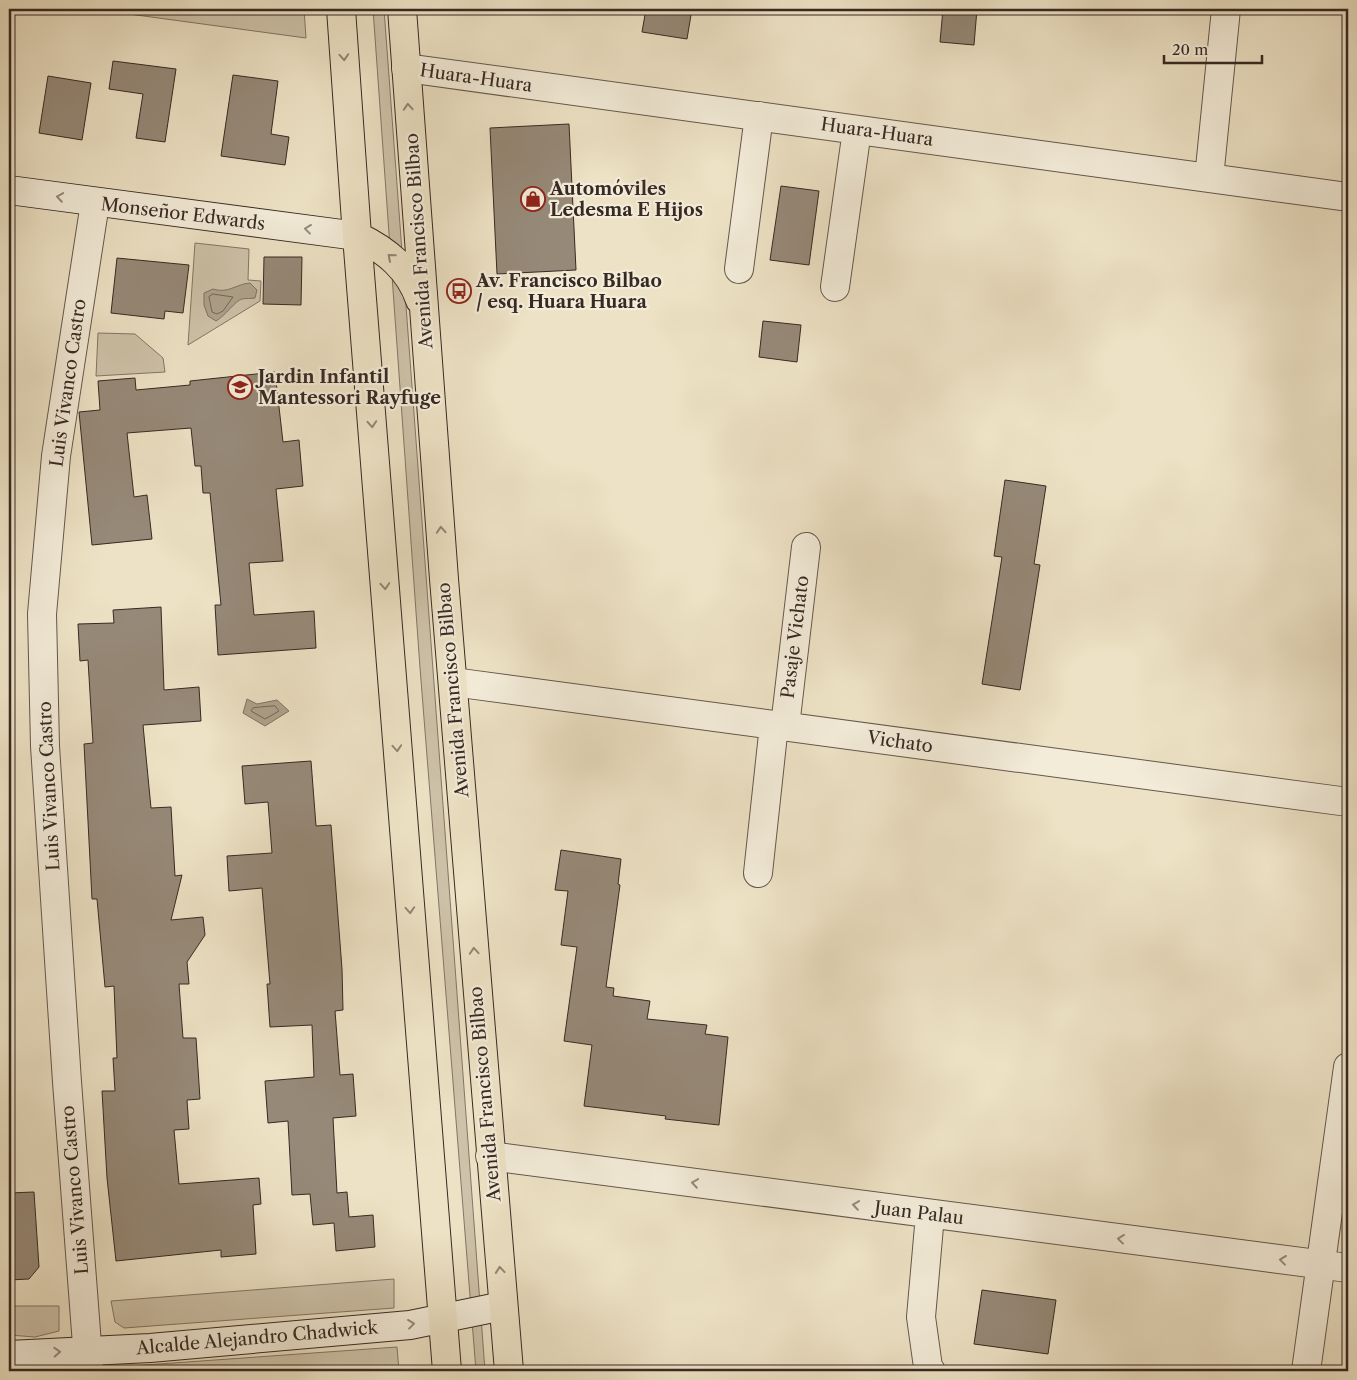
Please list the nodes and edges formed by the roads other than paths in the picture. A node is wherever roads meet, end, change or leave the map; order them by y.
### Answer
1 (341, 9) edge
2 (402, 9) edge
3 (1226, 9) edge
4 (406, 68) junction
5 (759, 116) junction
6 (857, 130) junction
7 (1209, 178) junction
8 (9, 190) edge
9 (1348, 197) edge
10 (95, 203) junction
11 (357, 236) junction
12 (739, 268) dead end
13 (835, 287) dead end
14 (424, 313) junction
15 (806, 547) dead end
16 (452, 682) junction
17 (779, 726) junction
18 (1348, 802) edge
19 (758, 873) dead end
20 (1348, 1067) edge
21 (490, 1156) junction
22 (930, 1215) junction
23 (1335, 1266) edge
24 (503, 1306) junction
25 (442, 1319) junction
26 (9, 1355) edge
27 (89, 1361) edge
28 (447, 1371) edge
29 (508, 1371) edge
30 (931, 1371) edge
31 (1306, 1371) edge

1 -> 11 main road
2 - 4 main road, Avenida Francisco Bilbao
3 - 7 street
4 - 5 street, Huara-Huara
14 -> 4 main road, Avenida Francisco Bilbao
5 - 6 street, Huara-Huara
5 - 12 street
6 - 7 street, Huara-Huara
6 - 13 street
7 - 9 street, Huara-Huara
10 -> 8 street, Monseñor Edwards
11 -> 10 street, Monseñor Edwards
10 - 27 street, Luis Vivanco Castro
14 -> 11 main road
11 -> 25 main road
16 -> 14 main road, Avenida Francisco Bilbao
15 - 17 street, Pasaje Vichato
16 - 17 street, Vichato
21 -> 16 main road, Avenida Francisco Bilbao
17 - 18 street, Vichato
17 - 19 street, Pasaje Vichato
20 - 23 street
22 -> 21 street, Juan Palau
24 -> 21 main road, Avenida Francisco Bilbao
23 -> 22 street, Juan Palau
22 - 30 street
23 - 31 street
24 - 25 street, Alcalde Alejandro Chadwick
24 - 29 main road, Avenida Francisco Bilbao
27 -> 25 street, Alcalde Alejandro Chadwick
25 - 28 main road
26 -> 27 street, Alcalde Alejandro Chadwick

